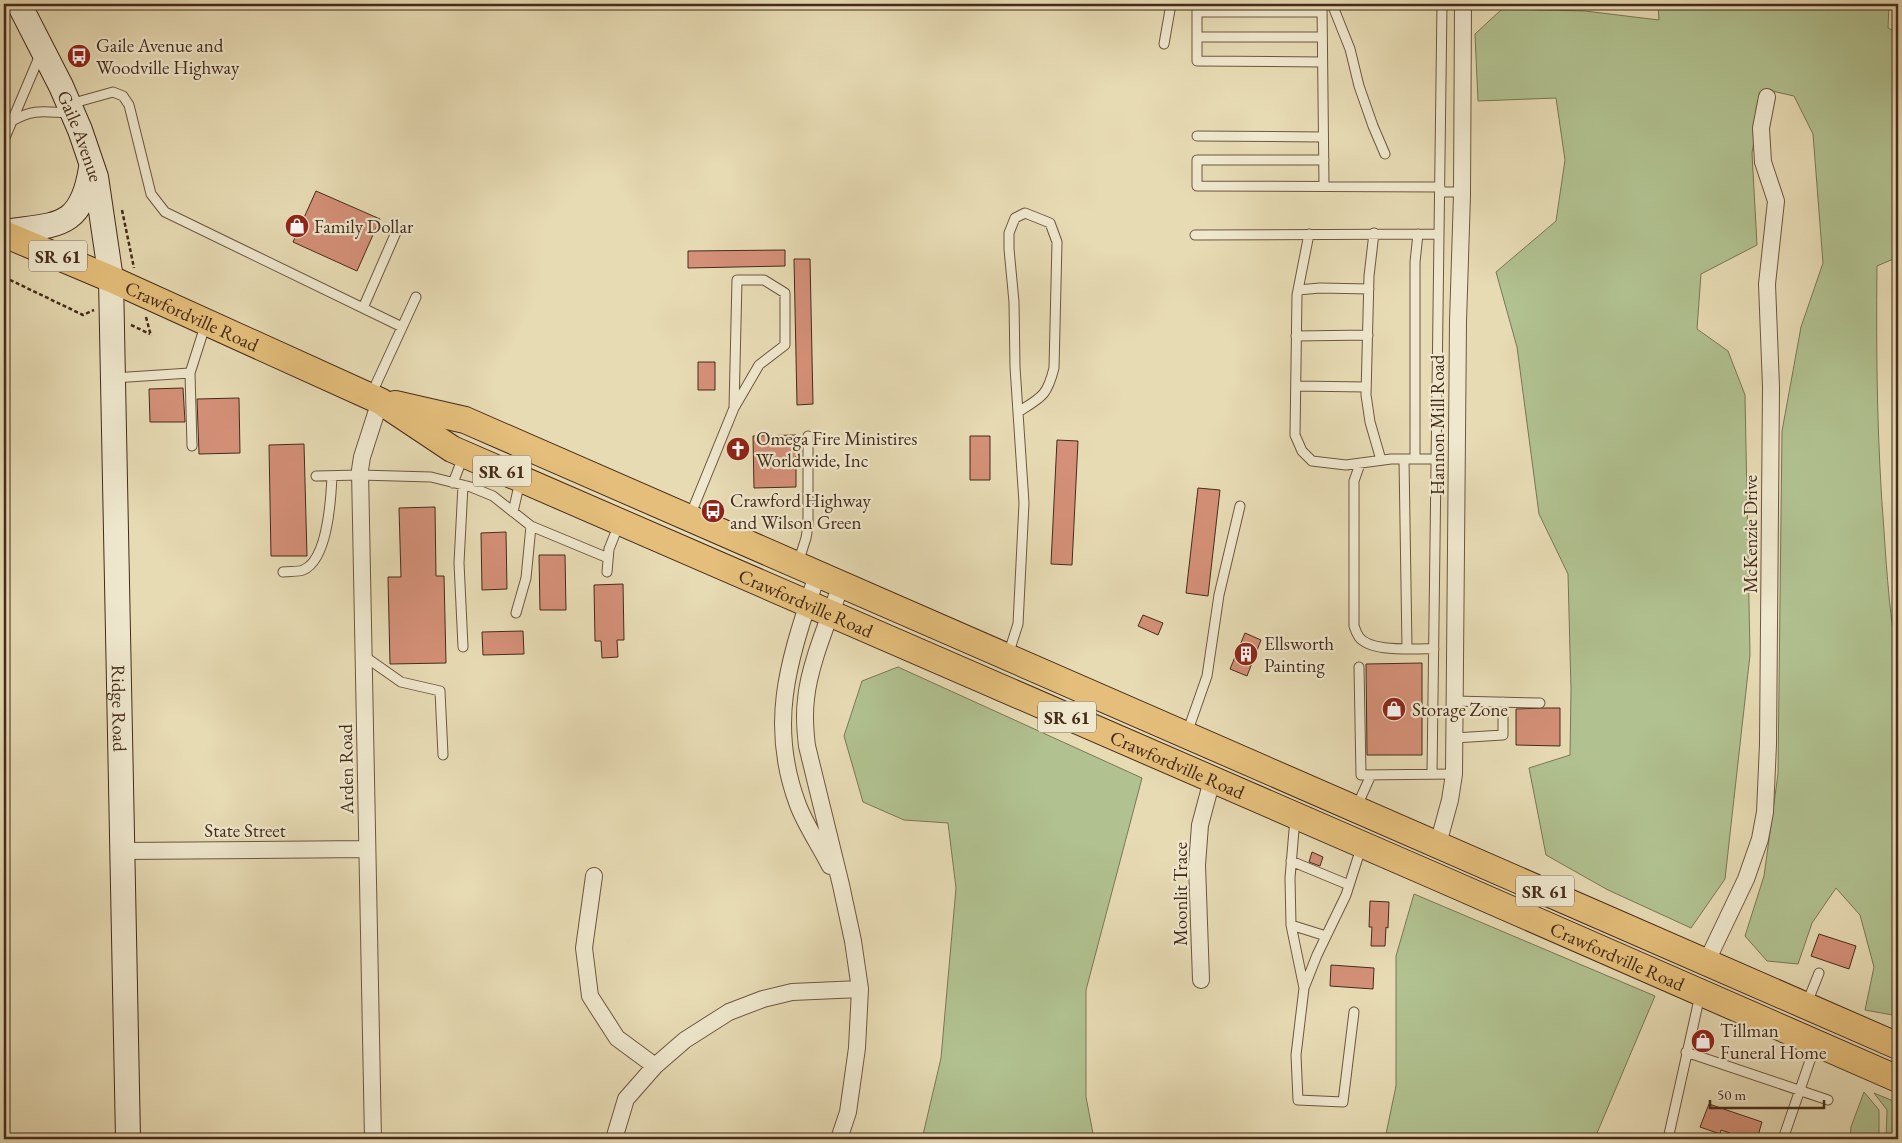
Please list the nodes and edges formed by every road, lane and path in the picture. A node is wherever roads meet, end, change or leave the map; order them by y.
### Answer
1 (19, 4) edge
2 (1171, 4) edge
3 (1332, 4) edge
4 (1442, 4) edge
5 (1463, 4) edge
6 (1197, 8) edge
7 (1322, 8) edge
8 (1197, 37) junction
9 (1322, 37) junction
10 (1164, 44) dead end
11 (42, 50) junction
12 (1322, 62) junction
13 (1767, 97) dead end
14 (70, 109) junction
15 (8, 119) edge
16 (1197, 136) dead end
17 (1323, 137) junction
18 (4, 140) edge
19 (1385, 154) dead end
20 (1324, 160) junction
21 (91, 164) junction
22 (1324, 186) junction
23 (1440, 189) junction
24 (1462, 192) junction
25 (397, 230) dead end
26 (4, 233) edge
27 (1374, 233) junction
28 (1309, 234) junction
29 (1418, 234) junction
30 (1439, 234) junction
31 (1195, 235) dead end
32 (4, 277) edge
33 (112, 279) junction
34 (1369, 289) junction
35 (1298, 290) junction
36 (416, 297) dead end
37 (362, 308) junction
38 (93, 310) dead end
39 (206, 322) junction
40 (402, 327) junction
41 (1368, 335) junction
42 (1296, 336) junction
43 (190, 373) junction
44 (113, 378) junction
45 (1296, 386) junction
46 (1366, 387) junction
47 (375, 399) junction
48 (734, 408) junction
49 (1018, 412) junction
50 (808, 436) dead end
51 (192, 446) dead end
52 (464, 454) junction
53 (1404, 459) junction
54 (1414, 459) junction
55 (1381, 460) junction
56 (1436, 460) junction
57 (1360, 464) junction
58 (360, 475) junction
59 (316, 476) dead end
60 (332, 476) junction
61 (520, 478) junction
62 (453, 482) junction
63 (463, 485) junction
64 (1240, 506) dead end
65 (513, 512) junction
66 (689, 518) junction
67 (620, 522) junction
68 (531, 526) junction
69 (608, 558) junction
70 (807, 571) junction
71 (284, 572) dead end
72 (606, 572) dead end
73 (841, 585) junction
74 (820, 608) junction
75 (516, 613) dead end
76 (463, 648) dead end
77 (1407, 648) junction
78 (1434, 649) junction
79 (364, 656) junction
80 (1007, 658) junction
81 (1359, 667) dead end
82 (969, 674) junction
83 (1042, 674) junction
84 (1454, 701) junction
85 (1503, 702) junction
86 (1540, 702) dead end
87 (1142, 716) junction
88 (1070, 718) junction
89 (1186, 735) junction
90 (1454, 738) junction
91 (807, 746) junction
92 (785, 748) junction
93 (443, 754) dead end
94 (1432, 774) junction
95 (1454, 774) junction
96 (1371, 775) junction
97 (1212, 780) junction
98 (1356, 809) junction
99 (1295, 816) junction
100 (1438, 844) junction
101 (367, 849) junction
102 (1371, 849) junction
103 (122, 851) junction
104 (1291, 861) junction
105 (594, 876) dead end
106 (841, 885) junction
107 (1349, 885) junction
108 (1459, 887) junction
109 (1291, 925) junction
110 (1326, 936) junction
111 (1706, 962) junction
112 (1819, 973) dead end
113 (1201, 980) dead end
114 (1304, 988) junction
115 (860, 989) junction
116 (1700, 992) junction
117 (1806, 1006) junction
118 (1354, 1012) dead end
119 (1816, 1043) junction
120 (1898, 1046) edge
121 (1686, 1052) junction
122 (656, 1066) junction
123 (1898, 1080) edge
124 (1800, 1090) junction
125 (1828, 1100) dead end
126 (128, 1139) edge
127 (372, 1139) edge
128 (614, 1139) edge
129 (839, 1139) edge
130 (1668, 1139) edge
131 (1784, 1139) edge

1 - 11 street, Gaile Avenue
2 - 10 lane
3 - 19 lane
4 - 23 lane
5 - 24 street, Hannon Mill Road
6 - 7 lane
6 - 8 lane
7 - 9 lane
8 - 9 lane
8 - 12 lane
9 - 12 lane
11 - 14 street, Gaile Avenue
11 - 15 lane
12 - 17 lane
13 - 111 street, McKenzie Drive
14 - 15 lane
14 - 21 street, Gaile Avenue
14 - 37 lane
15 - 18 lane
16 - 17 lane
17 - 20 lane
20 - 22 lane
20 - 22 lane
21 - 26 street
21 - 33 street, Gaile Avenue
22 - 23 lane
23 - 24 lane
23 - 30 lane
24 - 84 street, Hannon Mill Road
25 - 37 lane
26 - 33 main road, Crawfordville Road / SR 61
27 - 28 lane
27 - 29 lane
27 - 34 lane
28 - 31 lane
28 - 35 lane
29 - 30 lane
29 - 54 lane
30 - 56 lane
32 - 38 path
33 - 39 main road, Crawfordville Road / SR 61
33 - 44 street, Ridge Road
34 - 35 lane
34 - 41 lane
35 - 42 lane
36 - 40 lane
37 - 40 lane
39 - 43 lane
39 - 47 main road, Crawfordville Road / SR 61
40 - 47 lane
41 - 42 lane
41 - 46 lane
42 - 45 lane
43 - 44 lane
43 - 51 lane
44 - 103 street, Ridge Road
45 - 46 lane
45 - 57 lane
46 - 55 lane
47 - 52 main road, Crawfordville Road / SR 61
47 - 58 street, Arden Road
47 - 66 main road, Crawfordville Road / SR 61
48 - 48 lane
48 - 66 lane
49 - 49 lane
49 - 80 lane
50 - 70 lane
52 - 61 main road, Crawfordville Road / SR 61
52 - 62 lane
53 - 54 lane
53 - 55 lane
53 - 77 lane
54 - 56 lane
55 - 57 lane
56 - 78 lane
57 - 77 lane
58 - 60 lane
58 - 62 lane
58 - 79 street, Arden Road
59 - 60 lane
60 - 71 lane
61 - 65 lane
61 - 67 main road, Crawfordville Road / SR 61
62 - 63 lane
63 - 65 lane
63 - 76 lane
64 - 89 lane
65 - 68 lane
66 - 70 main road, Crawfordville Road / SR 61
67 - 69 lane
67 - 74 main road, Crawfordville Road / SR 61
68 - 69 lane
68 - 75 lane
69 - 72 lane
70 - 73 main road, Crawfordville Road / SR 61
70 - 74 street
73 - 74 street
73 - 80 main road, Crawfordville Road / SR 61
74 - 82 main road, Crawfordville Road / SR 61
74 - 91 street
74 - 92 street
77 - 78 lane
78 - 94 lane
79 - 93 lane
79 - 101 street, Arden Road
80 - 83 main road, Crawfordville Road / SR 61
81 - 96 lane
82 - 83 main road
82 - 88 main road, Crawfordville Road / SR 61
83 - 87 main road, Crawfordville Road / SR 61
84 - 85 lane
84 - 90 street, Hannon Mill Road
85 - 86 lane
85 - 90 lane
87 - 88 main road
87 - 89 main road, Crawfordville Road / SR 61
88 - 97 main road, Crawfordville Road / SR 61
89 - 98 main road, Crawfordville Road / SR 61
90 - 95 street, Hannon Mill Road
91 - 92 street
91 - 106 street
92 - 106 street
94 - 95 lane
94 - 96 lane
95 - 100 street, Hannon Mill Road
96 - 98 lane
97 - 99 main road, Crawfordville Road / SR 61
97 - 113 street, Moonlit Trace
98 - 100 main road, Crawfordville Road / SR 61
99 - 102 main road, Crawfordville Road / SR 61
99 - 104 lane
100 - 102 main road
100 - 108 main road
100 - 111 main road, Crawfordville Road / SR 61
101 - 103 street, State Street
101 - 127 street, Arden Road
102 - 107 lane
102 - 108 main road, Crawfordville Road / SR 61
103 - 126 street, Ridge Road
104 - 107 lane
104 - 109 lane
105 - 122 street
106 - 115 street
107 - 110 lane
108 - 116 main road, Crawfordville Road / SR 61
109 - 110 lane
109 - 114 lane
110 - 114 lane
111 - 117 main road, Crawfordville Road / SR 61
112 - 117 lane
114 - 118 lane
115 - 122 street
115 - 129 street
116 - 119 main road, Crawfordville Road / SR 61
116 - 121 lane
117 - 120 main road, Crawfordville Road / SR 61
119 - 123 main road, Crawfordville Road / SR 61
119 - 124 lane
121 - 124 lane
121 - 130 lane
122 - 128 street
124 - 125 lane
124 - 131 lane

